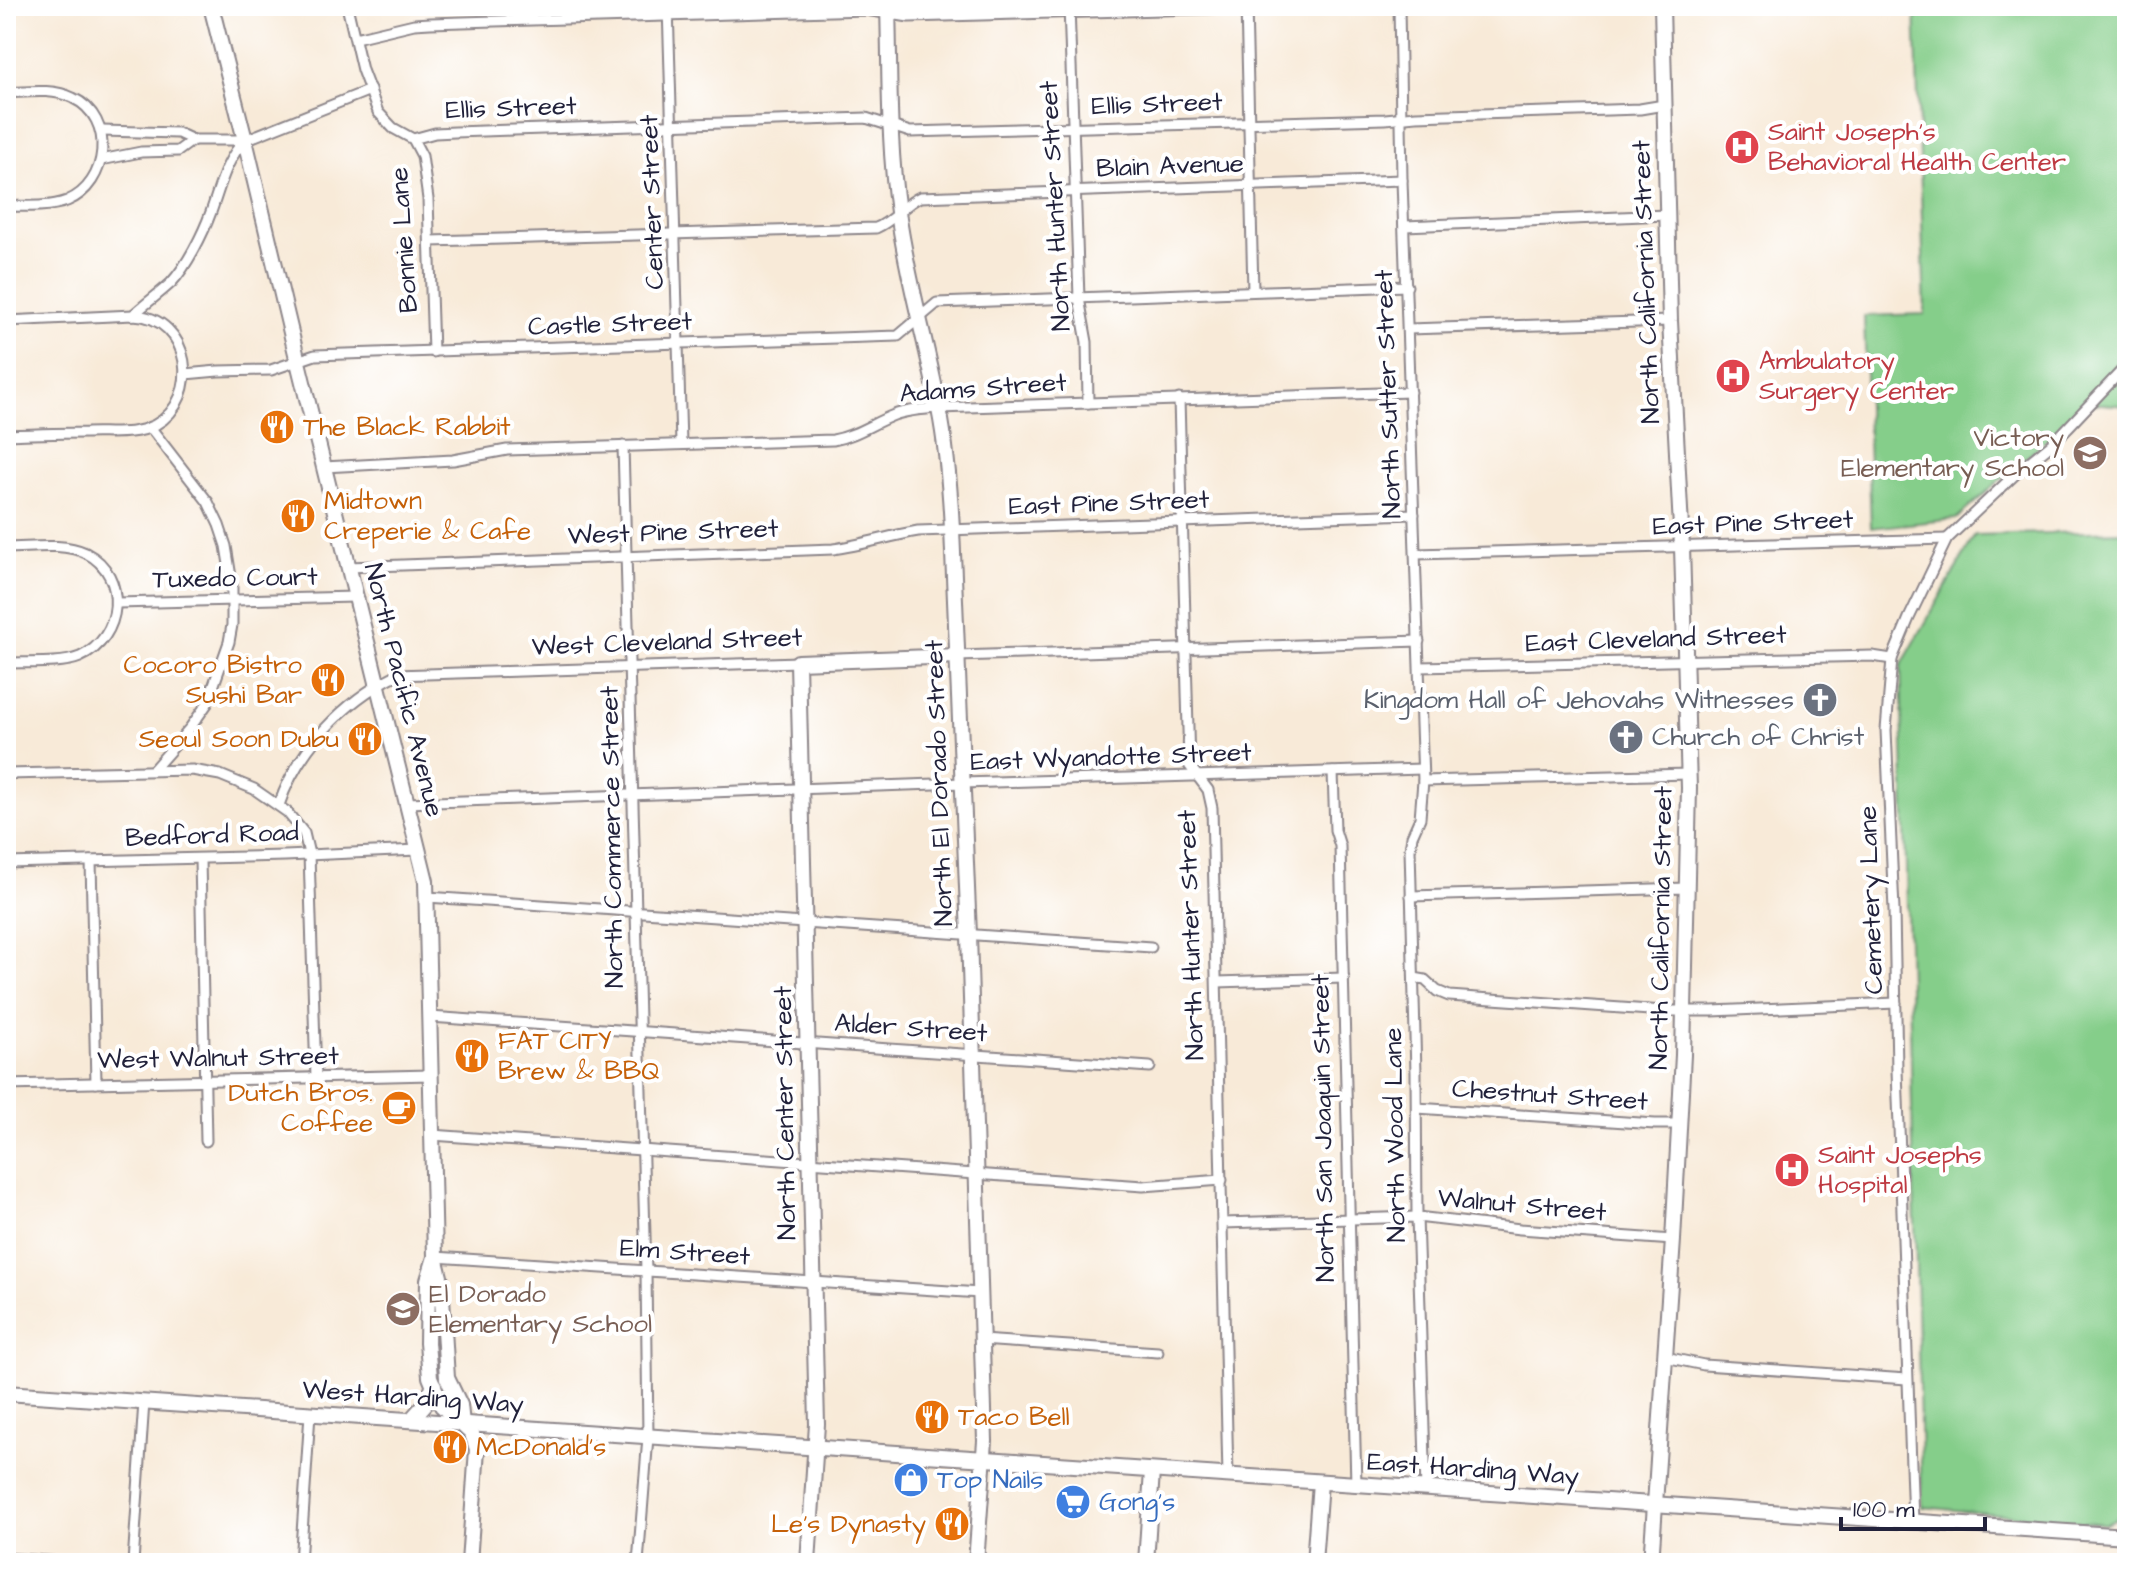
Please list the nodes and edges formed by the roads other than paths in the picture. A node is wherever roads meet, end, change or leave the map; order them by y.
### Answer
1 (211, 6) edge
2 (347, 6) edge
3 (1306, 6) edge
4 (1399, 6) edge
5 (1662, 6) edge
6 (1246, 7) edge
7 (668, 10) edge
8 (888, 10) edge
9 (1069, 10) edge
10 (355, 38) junction
11 (370, 90) junction
12 (6, 93) edge
13 (1664, 105) junction
14 (1402, 117) junction
15 (1249, 123) junction
16 (671, 124) junction
17 (889, 124) junction
18 (1072, 128) junction
19 (102, 131) junction
20 (413, 139) junction
21 (193, 140) junction
22 (245, 140) junction
23 (101, 160) junction
24 (1402, 180) junction
25 (1249, 185) junction
26 (1074, 191) junction
27 (6, 206) edge
28 (898, 214) junction
29 (1667, 215) junction
30 (1405, 226) junction
31 (676, 235) junction
32 (430, 241) junction
33 (1407, 286) junction
34 (1253, 291) junction
35 (1079, 298) junction
36 (133, 315) junction
37 (919, 319) junction
38 (6, 321) edge
39 (1670, 321) junction
40 (1408, 329) junction
41 (679, 344) junction
42 (433, 352) junction
43 (298, 362) junction
44 (2127, 365) edge
45 (185, 374) junction
46 (1410, 392) junction
47 (1179, 399) junction
48 (1088, 403) junction
49 (939, 408) junction
50 (150, 427) junction
51 (6, 435) edge
52 (681, 444) junction
53 (623, 446) junction
54 (324, 467) junction
55 (1414, 514) junction
56 (1182, 523) junction
57 (952, 529) junction
58 (1947, 539) junction
59 (1682, 547) junction
60 (6, 548) edge
61 (807, 550) joint
62 (1416, 554) junction
63 (626, 556) junction
64 (348, 567) junction
65 (355, 597) junction
66 (233, 600) junction
67 (117, 603) junction
68 (1419, 641) junction
69 (1186, 650) junction
70 (958, 656) junction
71 (1892, 659) junction
72 (1685, 661) junction
73 (798, 662) junction
74 (6, 663) edge
75 (1420, 667) junction
76 (630, 668) junction
77 (378, 684) junction
78 (1422, 769) junction
79 (153, 770) junction
80 (1333, 772) junction
81 (6, 774) edge
82 (1689, 774) junction
83 (1198, 777) junction
84 (1423, 781) junction
85 (963, 783) junction
86 (801, 789) junction
87 (633, 794) junction
88 (407, 803) junction
89 (279, 805) junction
90 (418, 850) junction
91 (309, 854) junction
92 (200, 859) junction
93 (91, 861) junction
94 (6, 863) edge
95 (1687, 888) junction
96 (1411, 896) junction
97 (427, 897) junction
98 (636, 912) junction
99 (804, 923) junction
100 (969, 935) junction
101 (1151, 947) dead end
102 (1344, 978) junction
103 (1414, 978) junction
104 (1217, 982) junction
105 (1896, 1003) junction
106 (1684, 1011) junction
107 (430, 1017) junction
108 (639, 1032) junction
109 (807, 1044) junction
110 (971, 1054) junction
111 (1150, 1067) dead end
112 (431, 1075) junction
113 (316, 1078) junction
114 (205, 1081) junction
115 (96, 1083) junction
116 (6, 1085) edge
117 (1417, 1108) junction
118 (1680, 1124) junction
119 (432, 1135) junction
120 (206, 1141) dead end
121 (643, 1152) junction
122 (810, 1164) junction
123 (976, 1174) junction
124 (1222, 1180) junction
125 (1417, 1217) junction
126 (1350, 1218) junction
127 (1223, 1223) junction
128 (1673, 1240) junction
129 (435, 1257) junction
130 (646, 1271) junction
131 (813, 1283) junction
132 (980, 1293) junction
133 (981, 1340) junction
134 (1158, 1352) dead end
135 (1665, 1357) junction
136 (1907, 1379) junction
137 (434, 1385) junction
138 (6, 1393) edge
139 (144, 1402) junction
140 (310, 1414) junction
141 (411, 1420) junction
142 (462, 1424) junction
143 (648, 1437) junction
144 (816, 1448) junction
145 (984, 1460) junction
146 (1152, 1471) junction
147 (1228, 1476) junction
148 (1320, 1482) junction
149 (1356, 1485) junction
150 (1426, 1490) junction
151 (1655, 1505) junction
152 (1913, 1522) junction
153 (2127, 1536) edge
154 (6, 1558) edge
155 (75, 1563) edge
156 (133, 1563) edge
157 (300, 1563) edge
158 (469, 1563) edge
159 (638, 1563) edge
160 (808, 1563) edge
161 (976, 1563) edge
162 (1146, 1563) edge
163 (1314, 1563) edge
164 (1651, 1563) edge

1 - 22 street, North Pacific Avenue
2 - 10 street, Bonnie Lane
3 - 6 street
4 - 14 street, North Sutter Street
5 - 13 street, North California Street
6 - 9 street
6 - 15 street
7 - 8 street
7 - 10 street
7 - 16 street, Center Street
8 - 9 street
8 - 17 street, North El Dorado Street
9 - 18 street, North Hunter Street
10 - 11 street, Bonnie Lane
11 - 20 street, Bonnie Lane
11 - 22 street
12 - 19 street
13 - 14 street, Ellis Street
13 - 29 street, North California Street
14 - 15 street, Ellis Street
14 - 24 street, North Sutter Street
15 - 18 street, Ellis Street
15 - 25 street
16 - 17 street, Ellis Street
16 - 20 street, Ellis Street
16 - 31 street, Center Street
17 - 18 street, Ellis Street
17 - 28 street, North El Dorado Street
18 - 26 street, North Hunter Street
19 - 21 street
19 - 23 street
20 - 32 street, Bonnie Lane
21 - 22 street
21 - 23 street
22 - 36 street
22 - 43 street, North Pacific Avenue
23 - 27 street
24 - 25 street, Blain Avenue
24 - 30 street, North Sutter Street
25 - 26 street, Blain Avenue
25 - 34 street
26 - 28 street, Blain Avenue
26 - 35 street, North Hunter Street
28 - 31 street, Blain Avenue
28 - 37 street, North El Dorado Street
29 - 30 street
29 - 39 street, North California Street
30 - 33 street, North Sutter Street
31 - 32 street, Blain Avenue
31 - 41 street, Center Street
32 - 42 street, Bonnie Lane
33 - 34 street, Castle Street
33 - 40 street, North Sutter Street
34 - 35 street, Castle Street
35 - 37 street, Castle Street
35 - 48 street, North Hunter Street
36 - 38 street
36 - 45 street
37 - 41 street, Castle Street
37 - 49 street, North El Dorado Street
39 - 40 street
39 - 59 street, North California Street
40 - 46 street, North Sutter Street
41 - 42 street, Castle Street
41 - 52 street, Center Street
42 - 43 street, Castle Street
43 - 45 street, Castle Street
43 - 54 street, North Pacific Avenue
44 - 58 street, Cemetery Lane
45 - 50 street
46 - 47 street, Adams Street
46 - 55 street, North Sutter Street
47 - 48 street, Adams Street
47 - 56 street, North Hunter Street
48 - 49 street, Adams Street
49 - 52 street, Adams Street
49 - 57 street, North El Dorado Street
50 - 51 street
50 - 66 street
52 - 53 street, Adams Street
53 - 54 street, Adams Street
53 - 63 street, North Commerce Street
54 - 64 street, North Pacific Avenue
55 - 56 street, East Pine Street
55 - 62 street, North Sutter Street
56 - 57 street, East Pine Street
56 - 69 street, North Hunter Street
57 - 61 street, East Pine Street
57 - 70 street, North El Dorado Street
58 - 59 street, East Pine Street
58 - 71 street, Cemetery Lane
59 - 62 street, East Pine Street
59 - 72 street, North California Street
60 - 67 street
61 - 63 street, West Pine Street
62 - 68 street, North Sutter Street
63 - 64 street, West Pine Street
63 - 76 street, North Commerce Street
64 - 65 street, North Pacific Avenue
65 - 66 street, Tuxedo Court
65 - 77 street, North Pacific Avenue
66 - 67 street, Tuxedo Court
66 - 79 street
67 - 74 street
68 - 69 street
68 - 75 street, North Sutter Street
69 - 70 street
69 - 83 street, North Hunter Street
70 - 73 street, West Cleveland Street
70 - 85 street, North El Dorado Street
71 - 72 street, East Cleveland Street
71 - 105 street, Cemetery Lane
72 - 75 street, East Cleveland Street
72 - 82 street, North California Street
73 - 76 street, West Cleveland Street
73 - 86 street, North Center Street
75 - 78 street, North Sutter Street
76 - 77 street, West Cleveland Street
76 - 87 street, North Commerce Street
77 - 88 street, North Pacific Avenue
77 - 89 street
78 - 80 street, East Wyandotte Street
78 - 84 street, North Sutter Street
79 - 81 street
79 - 89 street
80 - 83 street, East Wyandotte Street
80 - 102 street, North San Joaquin Street
82 - 84 street
82 - 95 street, North California Street
83 - 85 street, East Wyandotte Street
83 - 104 street, North Hunter Street
84 - 96 street, North Wood Lane
85 - 86 street, East Wyandotte Street
85 - 100 street, North El Dorado Street
86 - 87 street, East Wyandotte Street
86 - 99 street, North Center Street
87 - 88 street, East Wyandotte Street
87 - 98 street, North Commerce Street
88 - 90 street, North Pacific Avenue
89 - 91 street
90 - 91 street, Bedford Road
90 - 97 street, North Pacific Avenue
91 - 92 street, Bedford Road
91 - 113 street
92 - 93 street, Bedford Road
92 - 114 street
93 - 94 street, Bedford Road
93 - 115 street
95 - 96 street
95 - 106 street, North California Street
96 - 103 street, North Wood Lane
97 - 98 street
97 - 107 street, North Pacific Avenue
98 - 99 street
98 - 108 street, North Commerce Street
99 - 100 street
99 - 109 street, North Center Street
100 - 101 street
100 - 110 street, North El Dorado Street
102 - 104 street
102 - 126 street, North San Joaquin Street
103 - 106 street
103 - 117 street, North Wood Lane
104 - 124 street, North Hunter Street
105 - 106 street
105 - 136 street, Cemetery Lane
106 - 118 street, North California Street
107 - 108 street, Alder Street
107 - 112 street, North Pacific Avenue
108 - 109 street, Alder Street
108 - 121 street, North Commerce Street
109 - 110 street, Alder Street
109 - 122 street, North Center Street
110 - 111 street, Alder Street
110 - 123 street, North El Dorado Street
112 - 113 street, West Walnut Street
112 - 119 street, North Pacific Avenue
113 - 114 street, West Walnut Street
114 - 115 street, West Walnut Street
114 - 120 street
115 - 116 street, West Walnut Street
117 - 118 street, Chestnut Street
117 - 125 street, North Wood Lane
118 - 128 street, North California Street
119 - 121 street
119 - 129 street, North Pacific Avenue
121 - 122 street
121 - 130 street, North Commerce Street
122 - 123 street
122 - 131 street, North Center Street
123 - 124 street
123 - 132 street, North El Dorado Street
124 - 127 street, North Hunter Street
125 - 126 street, Walnut Street
125 - 128 street, Walnut Street
125 - 150 street, North Wood Lane
126 - 127 street, Walnut Street
126 - 149 street, North San Joaquin Street
127 - 147 street, North Hunter Street
128 - 135 street, North California Street
129 - 130 street, Elm Street
129 - 137 street, North Pacific Avenue
129 - 142 street, North Pacific Avenue
130 - 131 street, Elm Street
130 - 143 street, North Commerce Street
131 - 132 street, Elm Street
131 - 144 street, North Center Street
132 - 133 street, North El Dorado Street
133 - 134 street
133 - 145 street, North El Dorado Street
135 - 136 street
135 - 151 street, North California Street
136 - 152 street, Cemetery Lane
137 - 141 street
137 - 142 street, North Pacific Avenue
138 - 139 street, West Harding Way
139 - 140 street, West Harding Way
139 - 156 street
140 - 141 street, West Harding Way
140 - 157 street
141 - 142 street, West Harding Way
142 - 143 street, West Harding Way
142 - 158 street
143 - 144 street, West Harding Way
143 - 159 street, North Commerce Street
144 - 145 street, East Harding Way
144 - 160 street, North Center Street
145 - 146 street, East Harding Way
145 - 161 street, North El Dorado Street
146 - 147 street, East Harding Way
146 - 162 street
147 - 148 street, East Harding Way
148 - 149 street, East Harding Way
148 - 163 street
149 - 150 street, East Harding Way
150 - 151 street, East Harding Way
151 - 152 street, East Harding Way
151 - 164 street, North California Street
152 - 153 street, East Harding Way
154 - 155 street

